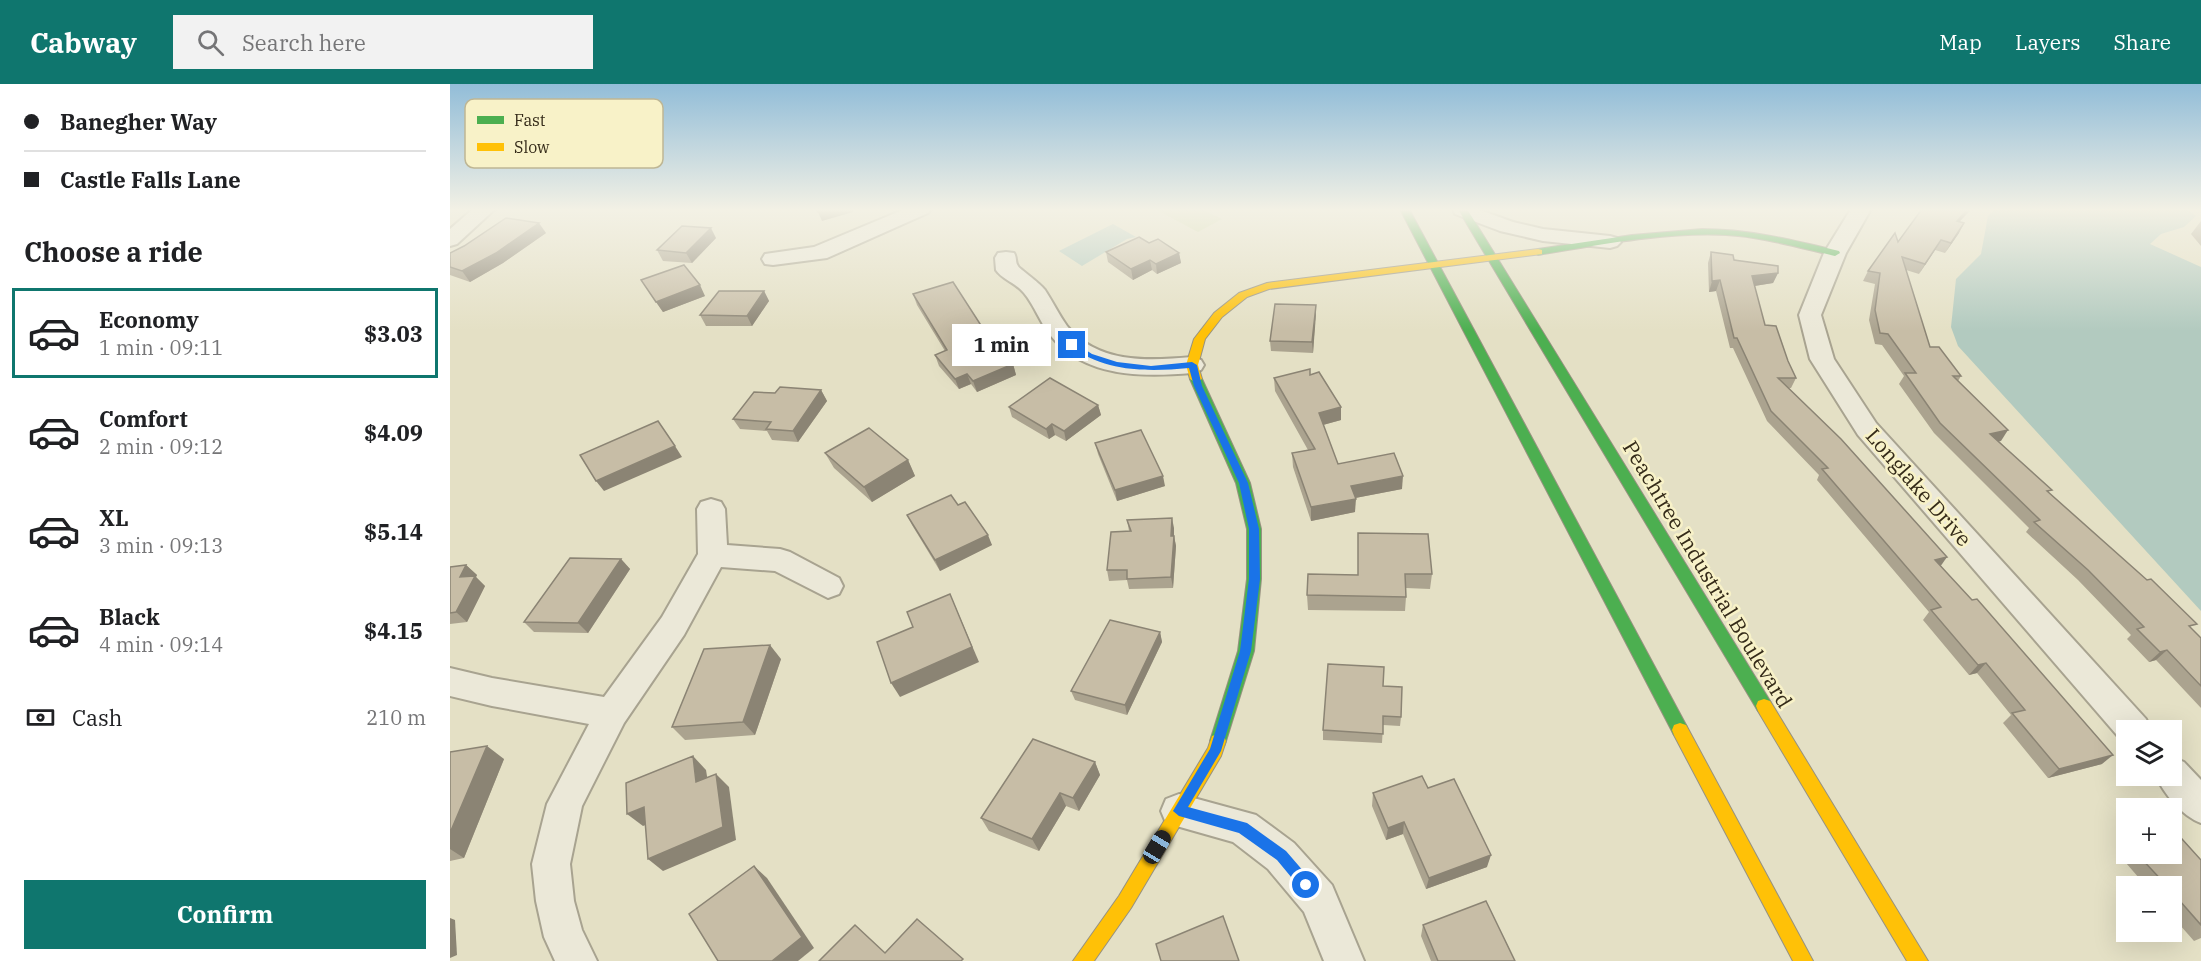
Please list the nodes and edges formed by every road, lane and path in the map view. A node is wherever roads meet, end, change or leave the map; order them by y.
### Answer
1 (826, 250) edge
2 (1426, 250) edge
3 (1487, 250) edge
4 (1555, 250) edge
5 (1822, 250) edge
6 (1837, 250) edge
7 (1835, 253) junction
8 (1006, 258) dead end
9 (773, 259) dead end
10 (1492, 259) junction
11 (1434, 265) junction
12 (1192, 365) junction
13 (711, 509) dead end
14 (713, 555) junction
15 (828, 586) dead end
16 (450, 682) edge
17 (612, 713) junction
18 (2125, 720) edge
19 (2182, 784) edge
20 (2201, 806) edge
21 (1179, 811) junction
22 (577, 961) edge
23 (1083, 961) edge
24 (1344, 961) edge
25 (1803, 961) edge
26 (1918, 961) edge

1 - 9 street
2 - 11 main road
3 - 10 main road, Peachtree Industrial Boulevard
4 - 10 main road
5 - 7 main road
6 - 7 street, Longlake Drive
7 - 18 street, Longlake Drive
8 - 12 street
10 - 11 main road
10 - 26 main road, Peachtree Industrial Boulevard
11 - 12 main road
11 - 25 main road
12 - 21 main road
13 - 14 street
14 - 15 street
14 - 17 street
16 - 17 street
17 - 22 street
19 - 20 street
21 - 23 main road
21 - 24 street

